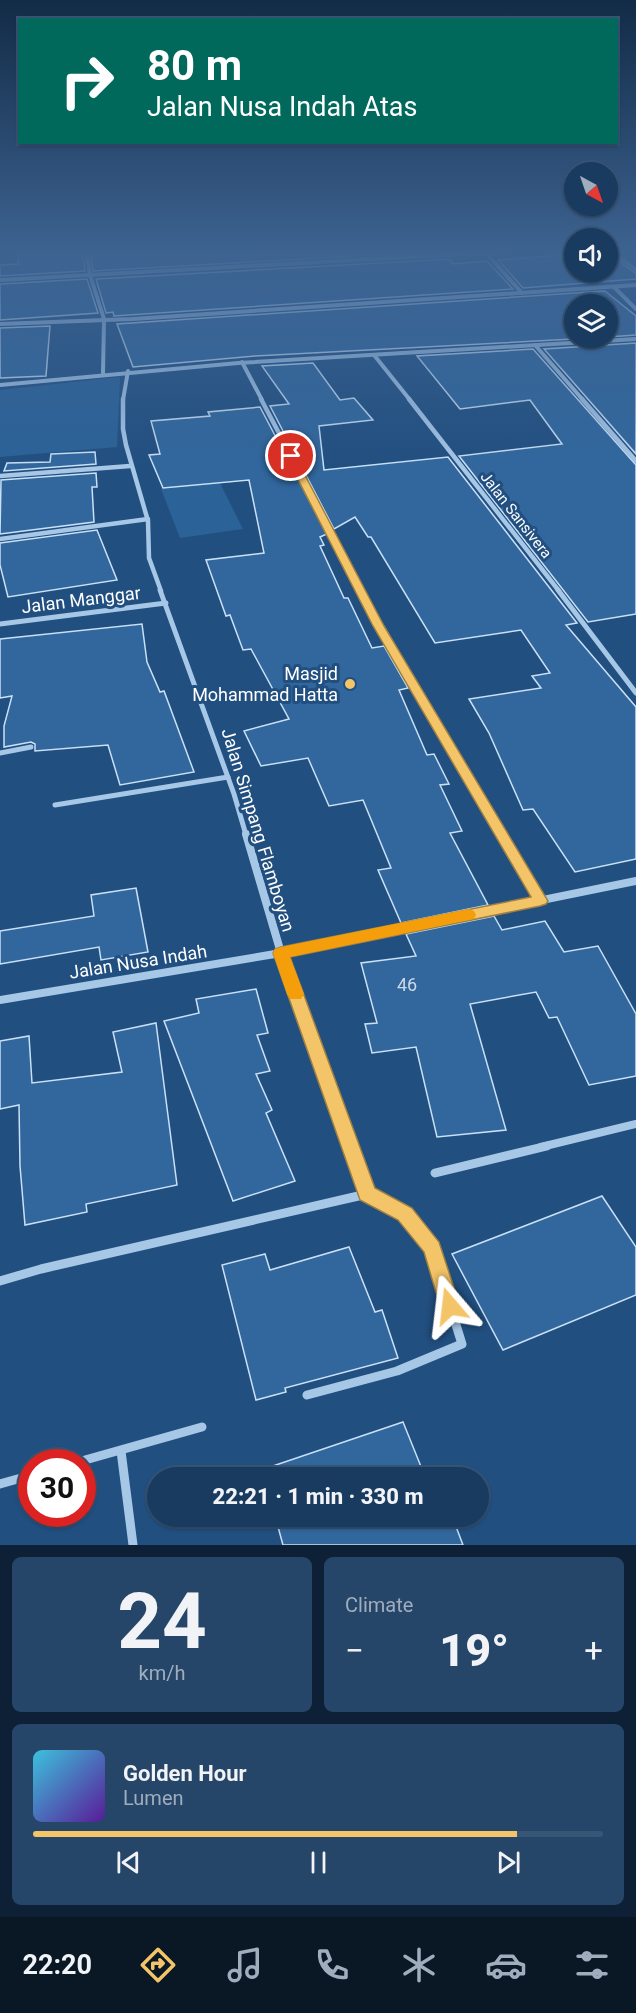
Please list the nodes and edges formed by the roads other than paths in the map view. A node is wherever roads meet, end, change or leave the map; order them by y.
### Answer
1 (40, 322) edge
2 (104, 322) edge
3 (0, 324) edge
4 (636, 339) edge
5 (536, 345) junction
6 (374, 354) junction
7 (242, 362) junction
8 (128, 371) junction
9 (103, 373) junction
10 (0, 385) edge
11 (636, 461) edge
12 (130, 466) junction
13 (0, 476) edge
14 (148, 519) junction
15 (0, 539) edge
16 (166, 603) junction
17 (0, 624) edge
18 (636, 693) edge
19 (31, 747) dead end
20 (0, 753) edge
21 (228, 777) junction
22 (55, 805) dead end
23 (636, 881) edge
24 (540, 901) junction
25 (281, 953) junction
26 (0, 1000) edge
27 (636, 1124) edge
28 (435, 1173) dead end
29 (367, 1194) junction
30 (0, 1281) edge
31 (307, 1395) dead end
32 (202, 1427) dead end
33 (121, 1451) junction
34 (96, 1457) edge
35 (18, 1479) edge
36 (0, 1484) edge
37 (133, 1545) edge

1 - 3 street
2 - 9 street
4 - 5 street
5 - 6 street
5 - 11 street
6 - 7 street
6 - 18 street, Jalan Sansivera
7 - 8 street
7 - 24 street
8 - 9 street
8 - 12 street, Jalan Simpang Flamboyan
9 - 10 street
12 - 13 street
12 - 14 street, Jalan Simpang Flamboyan
14 - 15 street
14 - 16 street, Jalan Simpang Flamboyan
16 - 17 street, Jalan Manggar
16 - 21 street, Jalan Simpang Flamboyan
19 - 20 street
21 - 22 street
21 - 25 street, Jalan Simpang Flamboyan
23 - 24 street, Jalan Nusa Indah
24 - 25 street, Jalan Nusa Indah
25 - 26 street, Jalan Nusa Indah
25 - 29 street, Jalan Simpang Flamboyan
27 - 28 street
29 - 30 street
29 - 31 street
32 - 33 street
33 - 34 street
33 - 37 street
35 - 36 street

